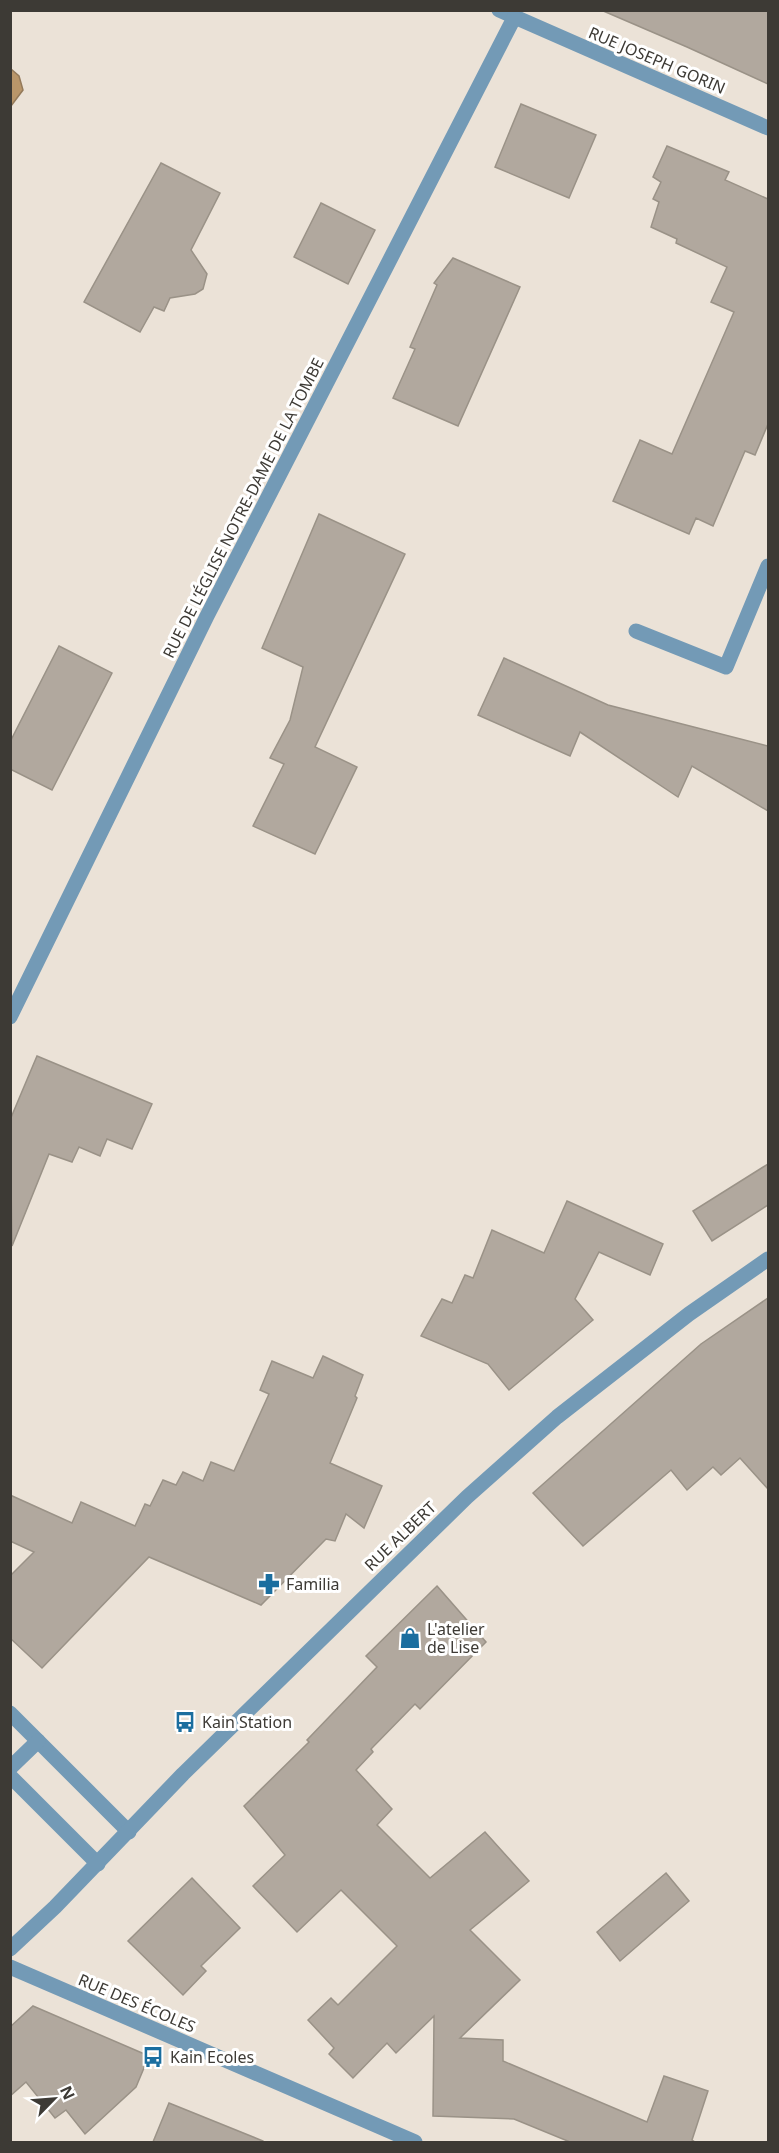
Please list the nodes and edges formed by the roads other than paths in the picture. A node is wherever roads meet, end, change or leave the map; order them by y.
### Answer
1 (499, 10) edge
2 (514, 18) junction
3 (768, 128) edge
4 (768, 566) edge
5 (636, 631) dead end
6 (10, 1017) edge
7 (768, 1259) edge
8 (10, 1713) edge
9 (38, 1741) junction
10 (10, 1768) edge
11 (10, 1776) edge
12 (129, 1832) junction
13 (98, 1864) junction
14 (10, 1949) edge
15 (10, 1967) edge
16 (415, 2142) edge

1 - 2 street, RUE JOSEPH GORIN
2 - 3 street, RUE JOSEPH GORIN
2 - 6 street, RUE DE L’ÉGLISE NOTRE-DAME DE LA TOMBE
4 - 5 street
7 - 12 street, RUE ALBERT
8 - 9 street
9 - 10 street
9 - 12 street
11 - 13 street
12 - 13 street, RUE ALBERT
13 - 14 street, RUE ALBERT
15 - 16 street, RUE DES ÉCOLES

